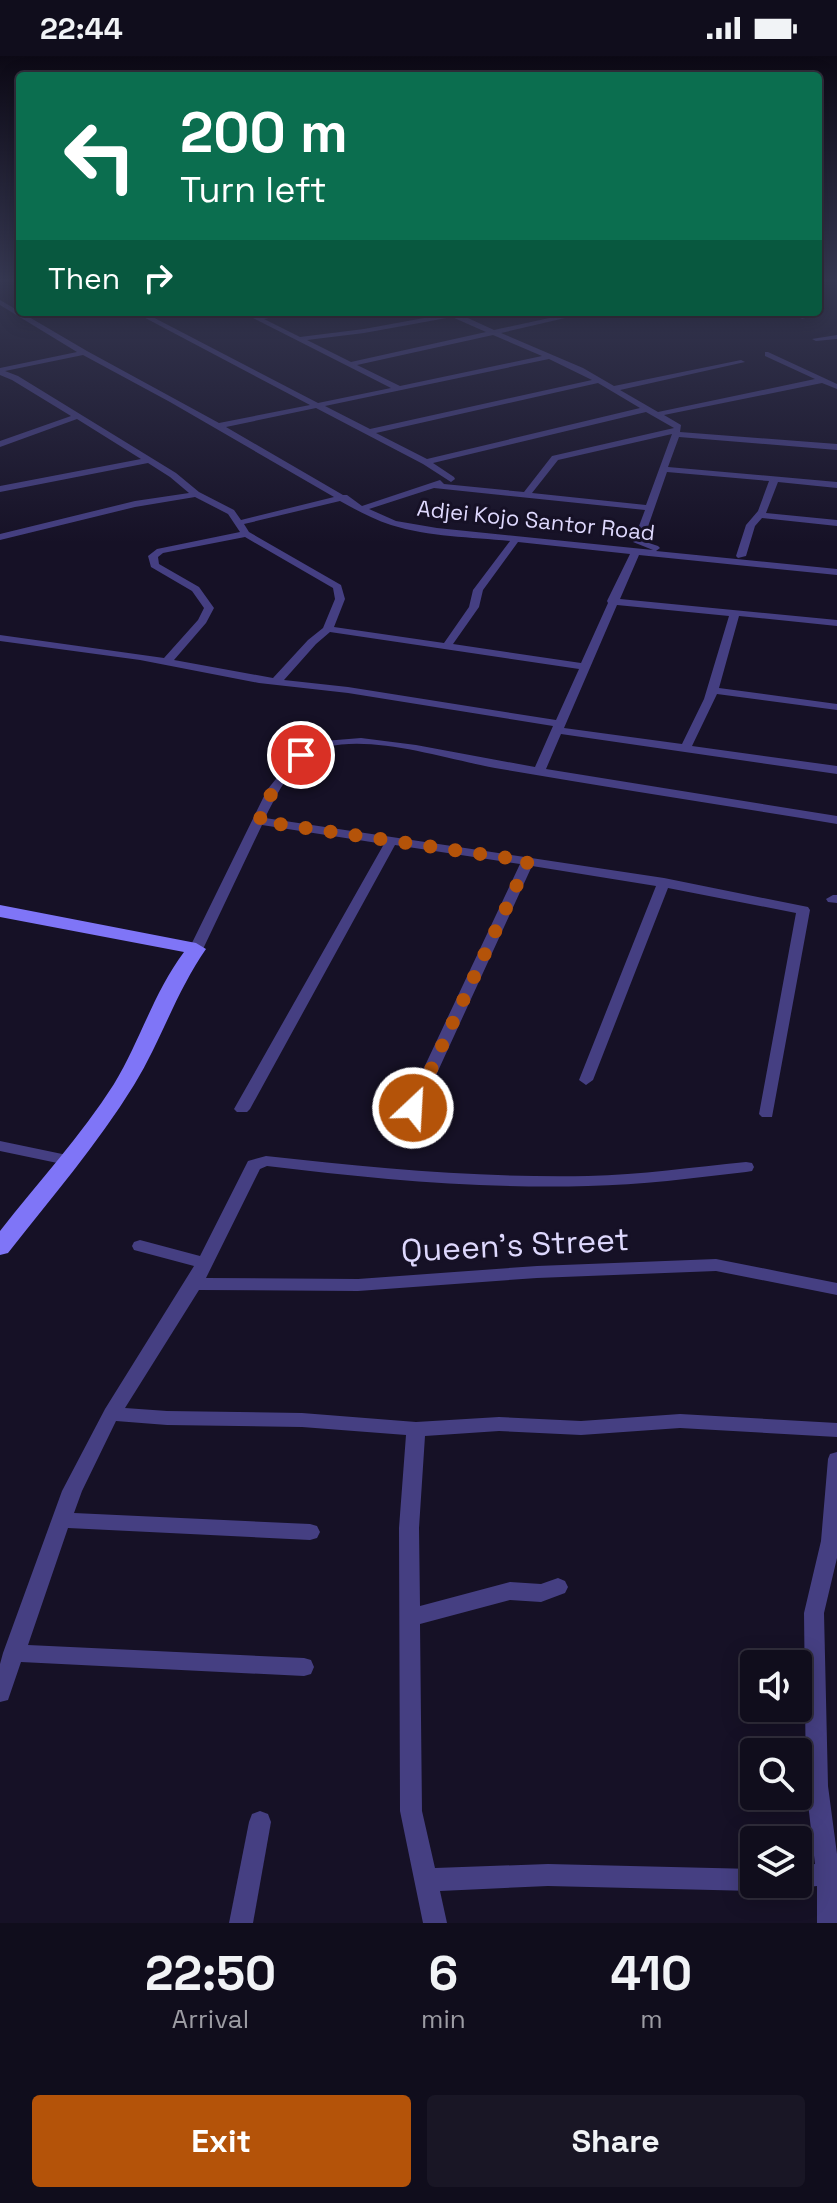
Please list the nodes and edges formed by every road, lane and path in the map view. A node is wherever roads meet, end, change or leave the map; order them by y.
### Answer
1 (114, 369) edge
2 (248, 369) edge
3 (360, 369) edge
4 (490, 369) edge
5 (574, 369) edge
6 (707, 369) edge
7 (800, 369) edge
8 (0, 371) edge
9 (823, 380) junction
10 (598, 381) junction
11 (837, 387) edge
12 (398, 388) junction
13 (613, 389) junction
14 (316, 405) junction
15 (648, 409) junction
16 (659, 414) junction
17 (76, 417) junction
18 (219, 426) junction
19 (369, 432) junction
20 (676, 432) junction
21 (0, 444) edge
22 (837, 447) edge
23 (146, 461) junction
24 (426, 462) junction
25 (664, 469) junction
26 (774, 480) junction
27 (433, 485) junction
28 (837, 485) edge
29 (0, 489) edge
30 (196, 494) junction
31 (526, 495) junction
32 (344, 497) junction
33 (650, 508) junction
34 (361, 509) junction
35 (759, 515) junction
36 (238, 523) junction
37 (837, 523) edge
38 (246, 534) junction
39 (0, 537) edge
40 (516, 539) junction
41 (636, 551) junction
42 (741, 556) junction
43 (837, 565) edge
44 (837, 572) edge
45 (612, 601) junction
46 (735, 613) junction
47 (837, 623) edge
48 (328, 629) junction
49 (0, 638) edge
50 (447, 646) junction
51 (167, 662) junction
52 (585, 667) junction
53 (277, 681) junction
54 (713, 690) junction
55 (837, 707) edge
56 (557, 727) junction
57 (686, 747) junction
58 (540, 769) junction
59 (837, 770) edge
60 (837, 820) edge
61 (259, 821) junction
62 (392, 840) junction
63 (528, 861) junction
64 (664, 882) junction
65 (0, 911) edge
66 (196, 949) junction
67 (586, 1080) dead end
68 (413, 1108) dead end
69 (242, 1109) dead end
70 (767, 1114) dead end
71 (0, 1146) edge
72 (67, 1160) junction
73 (746, 1167) dead end
74 (140, 1246) dead end
75 (0, 1247) edge
76 (204, 1263) junction
77 (194, 1284) junction
78 (837, 1289) edge
79 (111, 1414) junction
80 (416, 1429) junction
81 (837, 1430) edge
82 (837, 1459) edge
83 (61, 1520) junction
84 (310, 1532) dead end
85 (558, 1587) dead end
86 (409, 1618) junction
87 (13, 1653) junction
88 (304, 1667) dead end
89 (0, 1693) edge
90 (260, 1822) dead end
91 (828, 1874) junction
92 (812, 1876) edge
93 (428, 1880) junction
94 (740, 1880) edge
95 (241, 1923) edge
96 (435, 1923) edge
97 (829, 1923) edge

1 - 18 street, Adjei Kojo Santor Road
2 - 14 street
3 - 12 street
4 - 12 street
5 - 10 street
6 - 13 street
7 - 9 street
8 - 17 street
9 - 11 street
9 - 16 street
10 - 13 street
10 - 19 street
12 - 14 street
13 - 15 street
14 - 18 street
14 - 19 street
15 - 16 street
15 - 24 street
16 - 20 street
17 - 21 street
17 - 23 street
18 - 32 street, Adjei Kojo Santor Road
19 - 24 street
20 - 22 street
20 - 25 street
20 - 31 street
23 - 29 street
23 - 30 street
24 - 27 street
25 - 26 street
25 - 33 street
26 - 28 street
26 - 35 street
27 - 31 street
27 - 34 street
30 - 36 street
30 - 39 street
31 - 33 street
32 - 34 street, Adjei Kojo Santor Road
32 - 36 street
33 - 42 street
34 - 40 street, Adjei Kojo Santor Road
35 - 37 street
35 - 42 street
36 - 38 street
38 - 48 street
38 - 51 street
40 - 41 street, Adjei Kojo Santor Road
40 - 50 street
41 - 44 street, Adjei Kojo Santor Road
41 - 45 street
42 - 43 street
45 - 46 street
45 - 52 street
46 - 47 street
46 - 54 street
48 - 50 street
48 - 53 street
49 - 51 street
50 - 52 street
51 - 53 street
52 - 56 street
53 - 56 street
54 - 55 street
54 - 57 street
56 - 57 street
56 - 58 street
57 - 59 street
58 - 60 street
58 - 61 street
61 - 62 street
61 - 66 street
62 - 63 street
62 - 69 street
63 - 64 street
63 - 68 street
64 - 67 street
64 - 70 street
65 - 66 street
66 - 72 street
71 - 72 street
72 - 75 street
73 - 76 street
74 - 76 street
76 - 77 street
77 - 78 street, Queen’s Street
77 - 79 street
79 - 80 street
79 - 83 street
80 - 81 street
80 - 86 street
82 - 91 street
83 - 84 street
83 - 87 street
85 - 86 street
86 - 93 street
87 - 88 street
87 - 89 street
90 - 95 street
91 - 92 street
91 - 97 street
93 - 94 street
93 - 96 street

